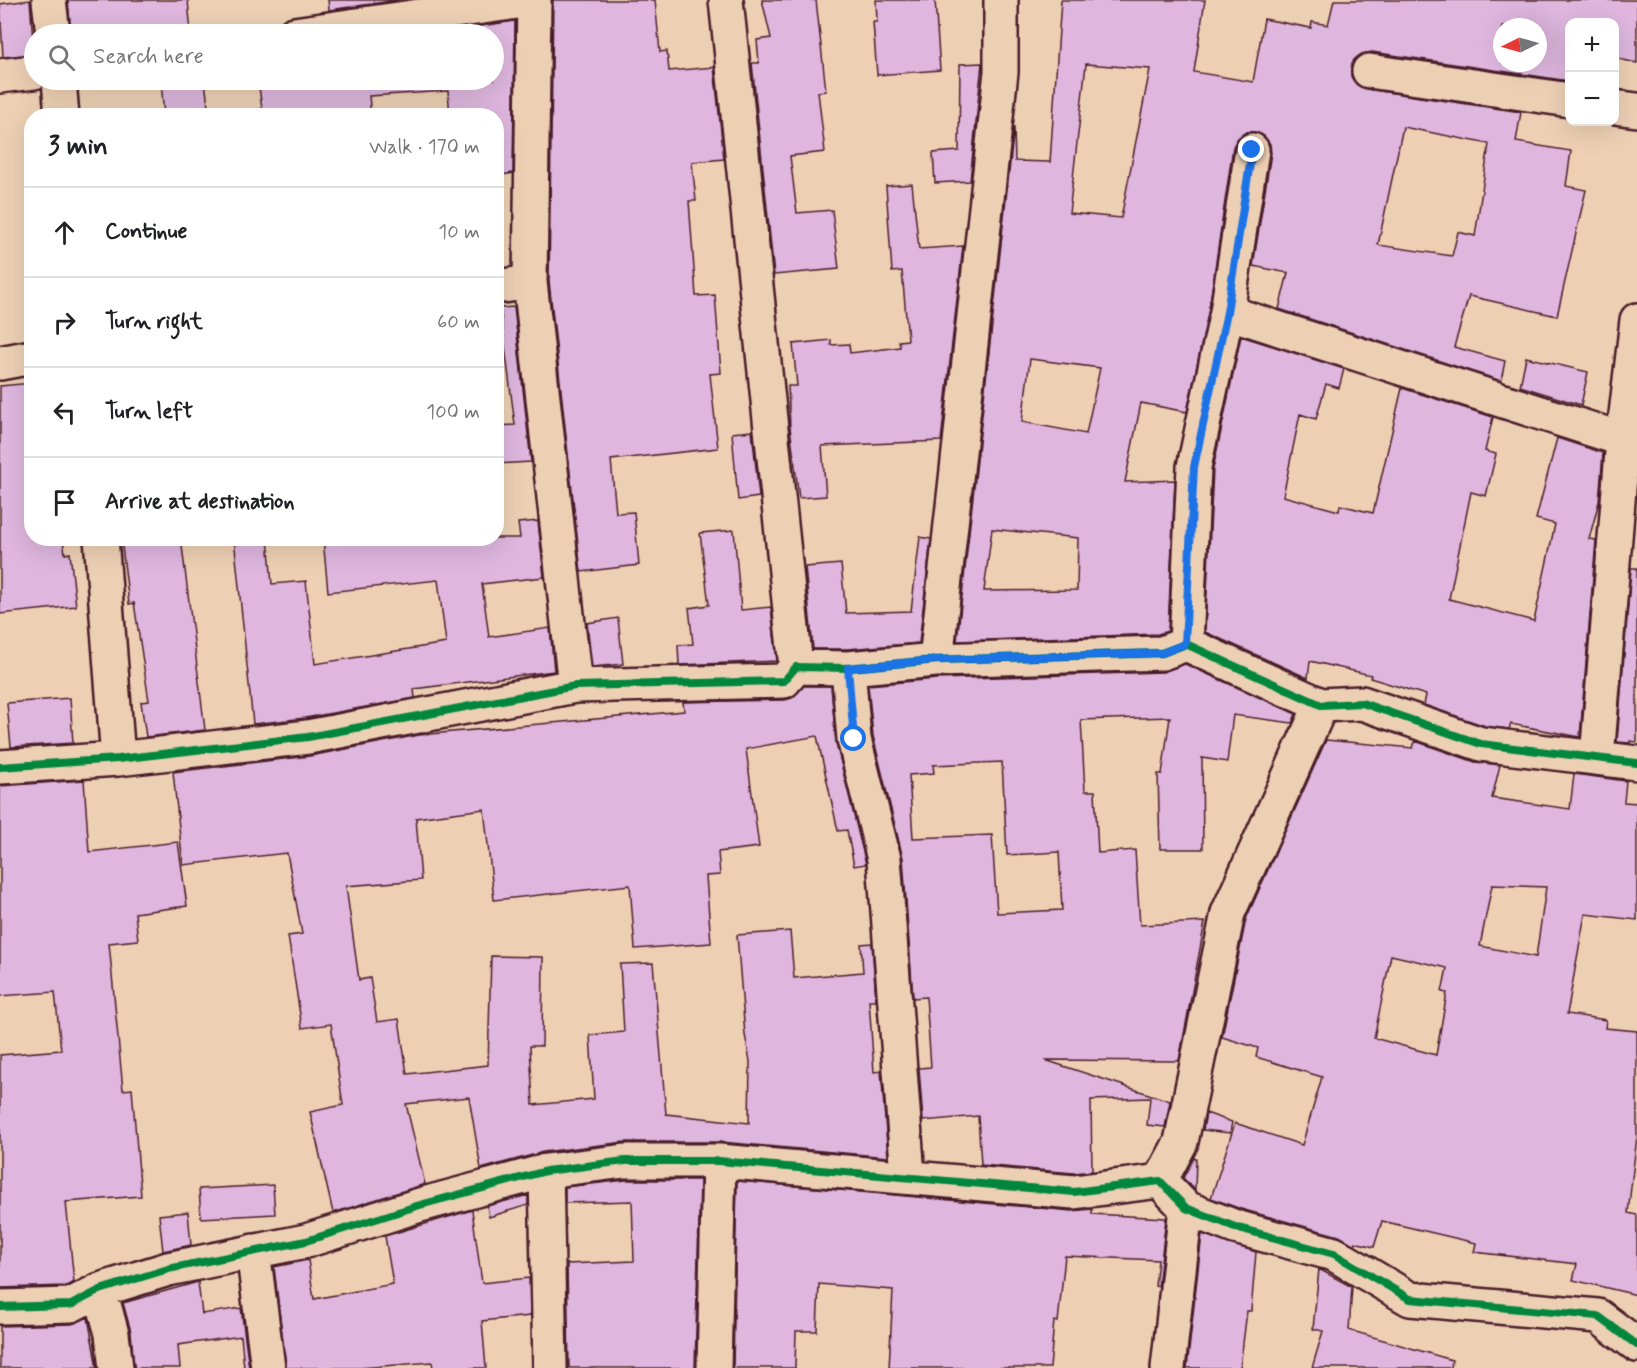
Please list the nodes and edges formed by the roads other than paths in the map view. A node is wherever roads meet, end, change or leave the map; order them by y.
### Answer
1 (49, 0) edge
2 (532, 0) edge
3 (726, 0) edge
4 (1001, 0) edge
5 (52, 24) edge
6 (364, 24) edge
7 (1369, 71) dead end
8 (24, 73) edge
9 (0, 76) edge
10 (59, 90) edge
11 (1565, 99) edge
12 (61, 108) edge
13 (1619, 108) edge
14 (1637, 110) edge
15 (1252, 150) dead end
16 (530, 282) junction
17 (504, 286) edge
18 (1227, 312) junction
19 (1637, 320) edge
20 (24, 358) edge
21 (0, 363) edge
22 (1630, 442) edge
23 (102, 546) edge
24 (1185, 644) junction
25 (936, 660) junction
26 (796, 667) junction
27 (848, 668) junction
28 (575, 686) junction
29 (1321, 705) junction
30 (1597, 758) junction
31 (118, 759) junction
32 (1637, 763) edge
33 (0, 767) edge
34 (719, 1161) junction
35 (546, 1171) junction
36 (908, 1176) junction
37 (1160, 1181) junction
38 (1186, 1208) junction
39 (253, 1251) junction
40 (100, 1290) junction
41 (0, 1307) edge
42 (1637, 1345) edge
43 (116, 1368) edge
44 (268, 1368) edge
45 (550, 1368) edge
46 (714, 1368) edge
47 (1168, 1368) edge

1 - 5 street
2 - 6 street
2 - 16 street
3 - 26 street
4 - 25 street
7 - 11 street
8 - 9 street
10 - 12 street
13 - 14 street
15 - 18 street
16 - 17 street
16 - 28 street
18 - 22 street
18 - 24 street
19 - 22 street
20 - 21 street
22 - 30 street
23 - 31 street
24 - 25 street
24 - 29 street
25 - 27 street
26 - 27 street
26 - 28 street
27 - 36 street
28 - 31 street
29 - 30 street
29 - 37 street
30 - 32 street
31 - 33 street
34 - 35 street
34 - 36 street
34 - 46 street
35 - 39 street
35 - 45 street
36 - 37 street
37 - 38 street
38 - 42 street
38 - 47 street
39 - 40 street
39 - 44 street
40 - 41 street
40 - 43 street

